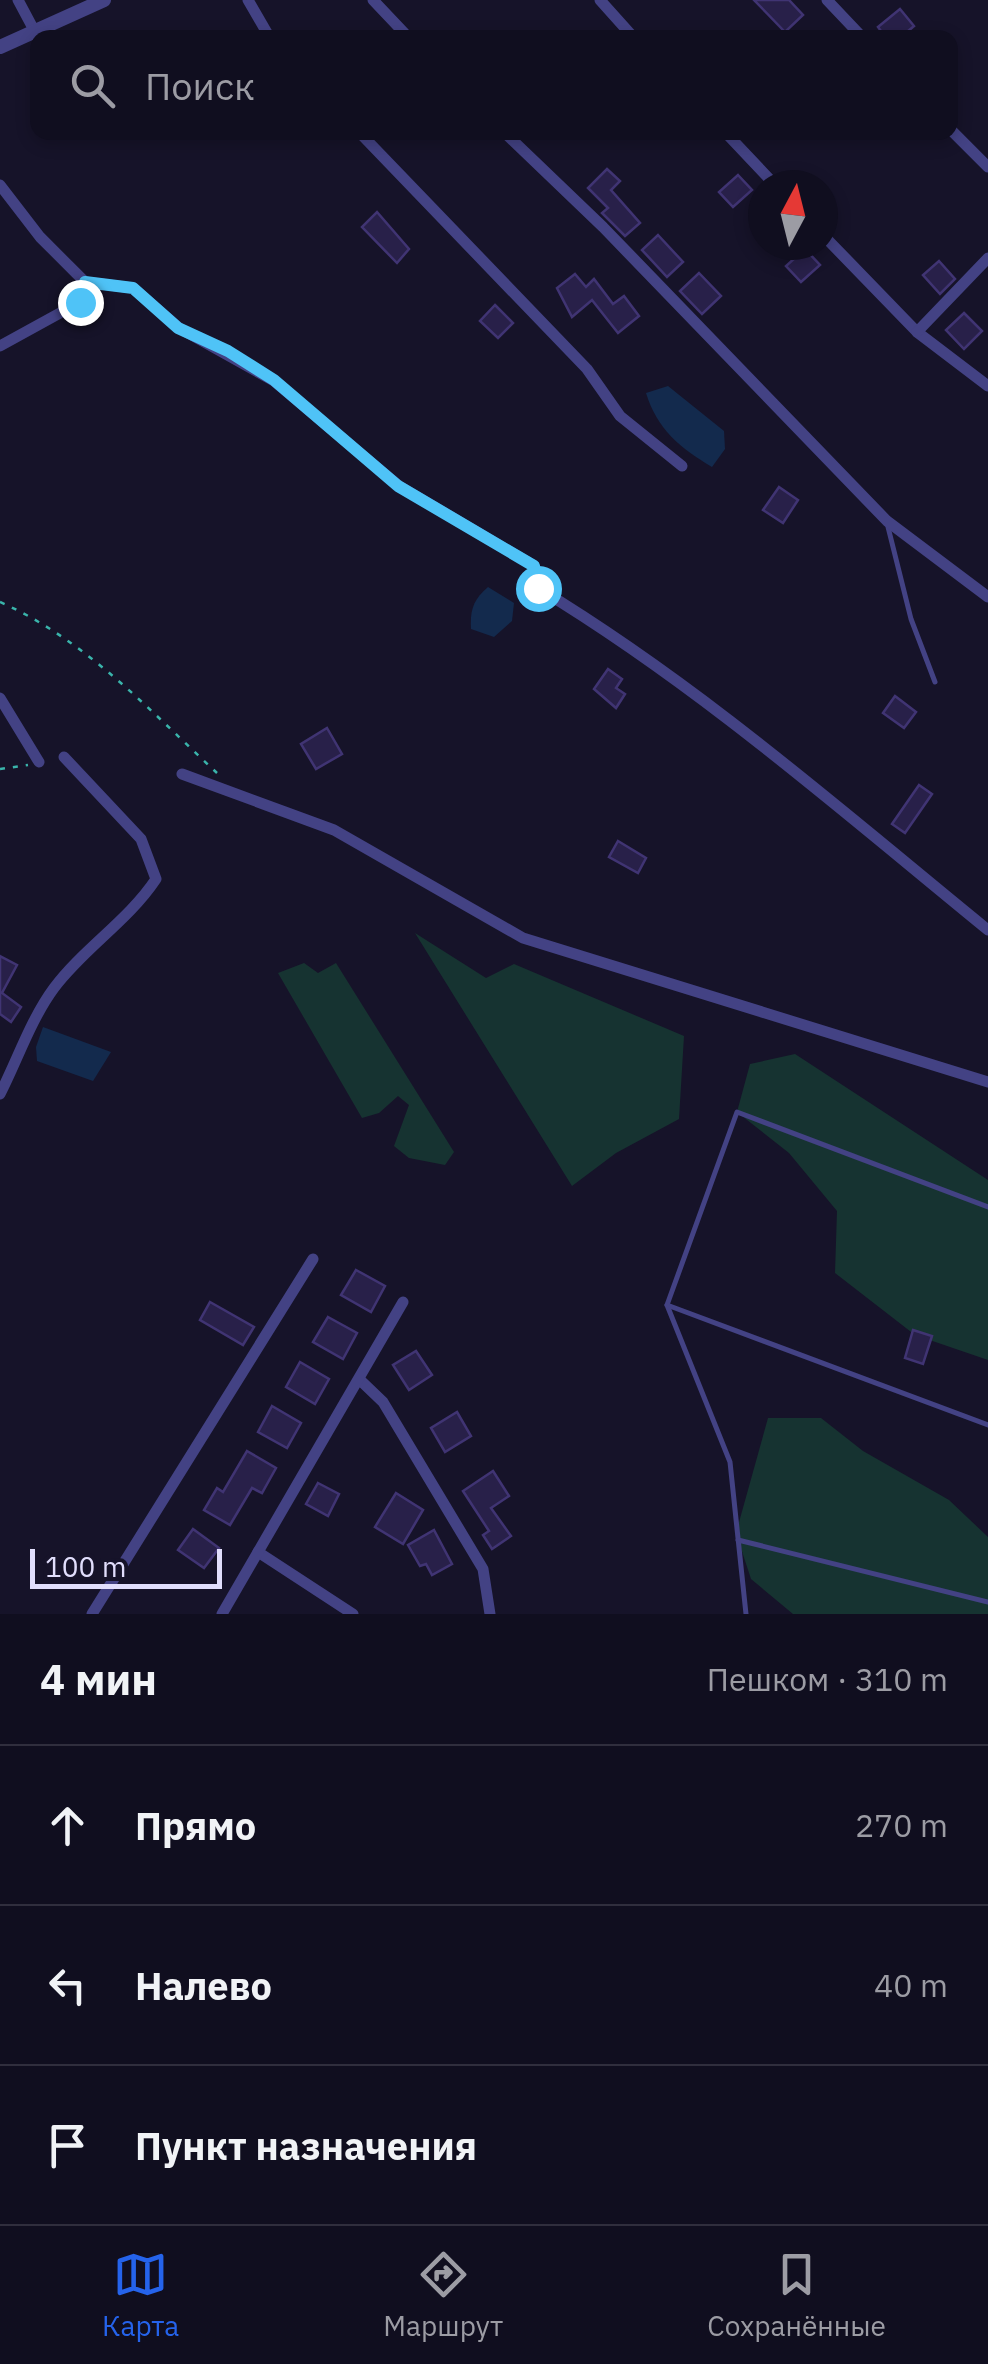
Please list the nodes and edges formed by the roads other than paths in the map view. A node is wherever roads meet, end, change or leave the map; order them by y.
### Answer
1 (18, 0) edge
2 (104, 0) edge
3 (248, 0) edge
4 (373, 0) edge
5 (600, 0) edge
6 (826, 0) edge
7 (34, 30) joint
8 (265, 30) edge
9 (401, 30) edge
10 (627, 30) edge
11 (855, 30) edge
12 (30, 32) edge
13 (0, 47) edge
14 (958, 136) edge
15 (367, 140) edge
16 (512, 140) edge
17 (733, 140) edge
18 (988, 168) edge
19 (761, 170) edge
20 (0, 185) edge
21 (838, 250) edge
22 (988, 258) edge
23 (85, 282) junction
24 (917, 332) junction
25 (0, 346) edge
26 (988, 386) edge
27 (682, 466) dead end
28 (886, 521) junction
29 (988, 597) edge
30 (936, 682) dead end
31 (0, 698) edge
32 (64, 757) dead end
33 (39, 762) dead end
34 (182, 774) dead end
35 (988, 930) edge
36 (988, 1082) edge
37 (0, 1094) edge
38 (988, 1208) edge
39 (313, 1259) dead end
40 (403, 1302) dead end
41 (667, 1304) junction
42 (359, 1379) junction
43 (988, 1425) edge
44 (738, 1540) junction
45 (258, 1552) junction
46 (988, 1602) edge
47 (92, 1614) edge
48 (222, 1614) edge
49 (353, 1614) edge
50 (490, 1614) edge
51 (746, 1614) edge

1 - 7 street
2 - 7 street
3 - 8 street
4 - 9 street
5 - 10 street
6 - 11 street
12 - 13 street
14 - 18 street
15 - 27 street
16 - 28 street
17 - 19 street
20 - 23 street
21 - 24 street
22 - 24 street
23 - 25 street
23 - 35 street
24 - 26 street
28 - 29 street
28 - 30 lane
31 - 33 street
32 - 37 street
34 - 36 street
38 - 41 lane
39 - 47 street
40 - 42 street
41 - 43 lane
41 - 44 lane
42 - 45 street
42 - 50 street
44 - 46 lane
44 - 51 lane
45 - 48 street
45 - 49 street

